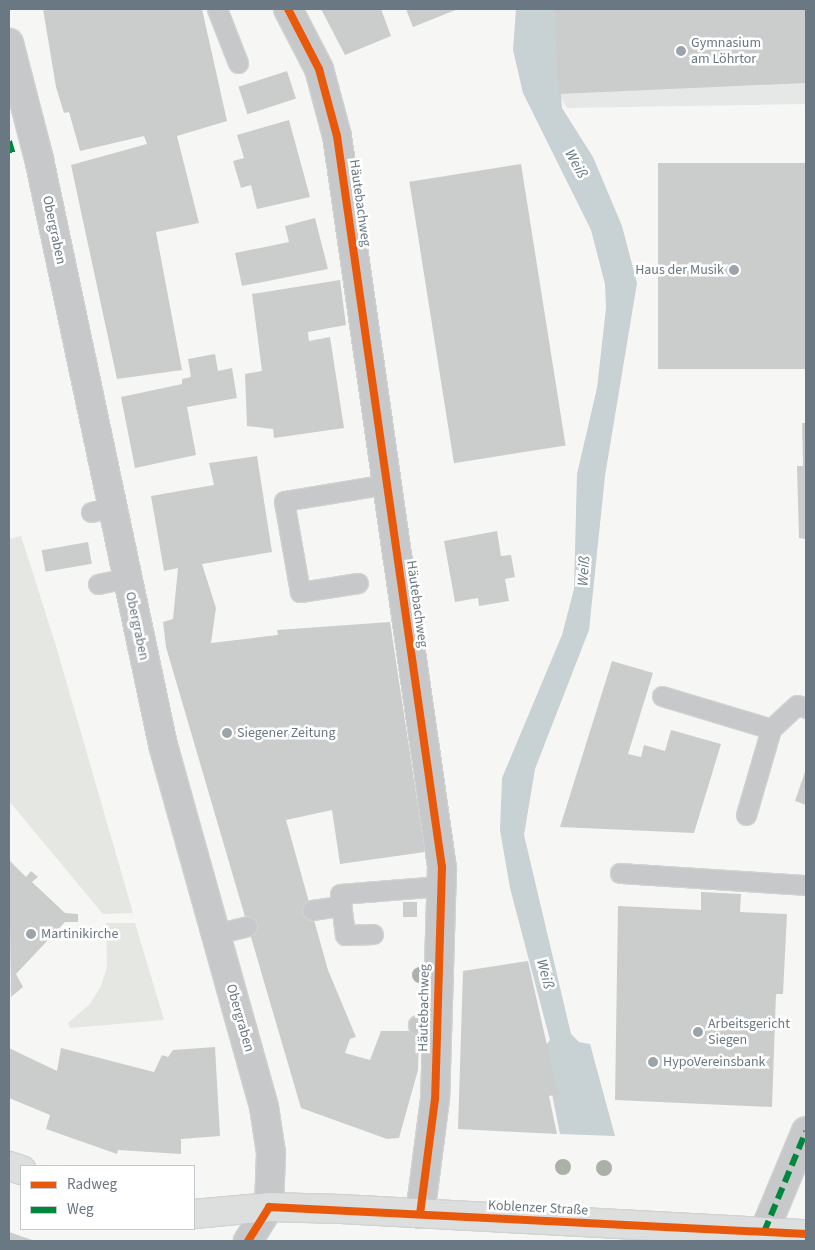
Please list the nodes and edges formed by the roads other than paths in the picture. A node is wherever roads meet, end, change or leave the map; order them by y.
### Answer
1 (217, 9) edge
2 (288, 9) edge
3 (9, 43) edge
4 (238, 63) dead end
5 (388, 484) junction
6 (126, 578) junction
7 (358, 583) dead end
8 (98, 584) dead end
9 (662, 696) dead end
10 (806, 708) edge
11 (771, 729) junction
12 (746, 815) dead end
13 (620, 873) dead end
14 (806, 884) edge
15 (441, 886) junction
16 (342, 906) junction
17 (312, 910) dead end
18 (247, 926) dead end
19 (216, 934) junction
20 (373, 934) dead end
21 (806, 1131) edge
22 (269, 1207) junction
23 (195, 1214) edge
24 (420, 1214) junction
25 (764, 1232) junction
26 (629, 1233) edge
27 (806, 1234) edge
28 (248, 1241) edge

1 - 4 lane
2 - 5 street, Häutebachweg
3 - 6 street, Obergraben
5 - 7 lane
5 - 15 street, Häutebachweg
6 - 8 lane
6 - 19 street, Obergraben
9 - 11 lane
10 - 11 lane
11 - 12 lane
13 - 14 lane
15 - 16 lane
15 - 24 street, Häutebachweg
16 - 17 lane
16 - 20 lane
18 - 19 lane
19 - 22 street, Obergraben
21 - 25 street
22 - 23 main road, Koblenzer Straße
22 - 24 main road, Koblenzer Straße
22 - 28 street
24 - 26 main road, Koblenzer Straße
25 - 26 main road, Koblenzer Straße
25 - 27 main road, Koblenzer Straße

